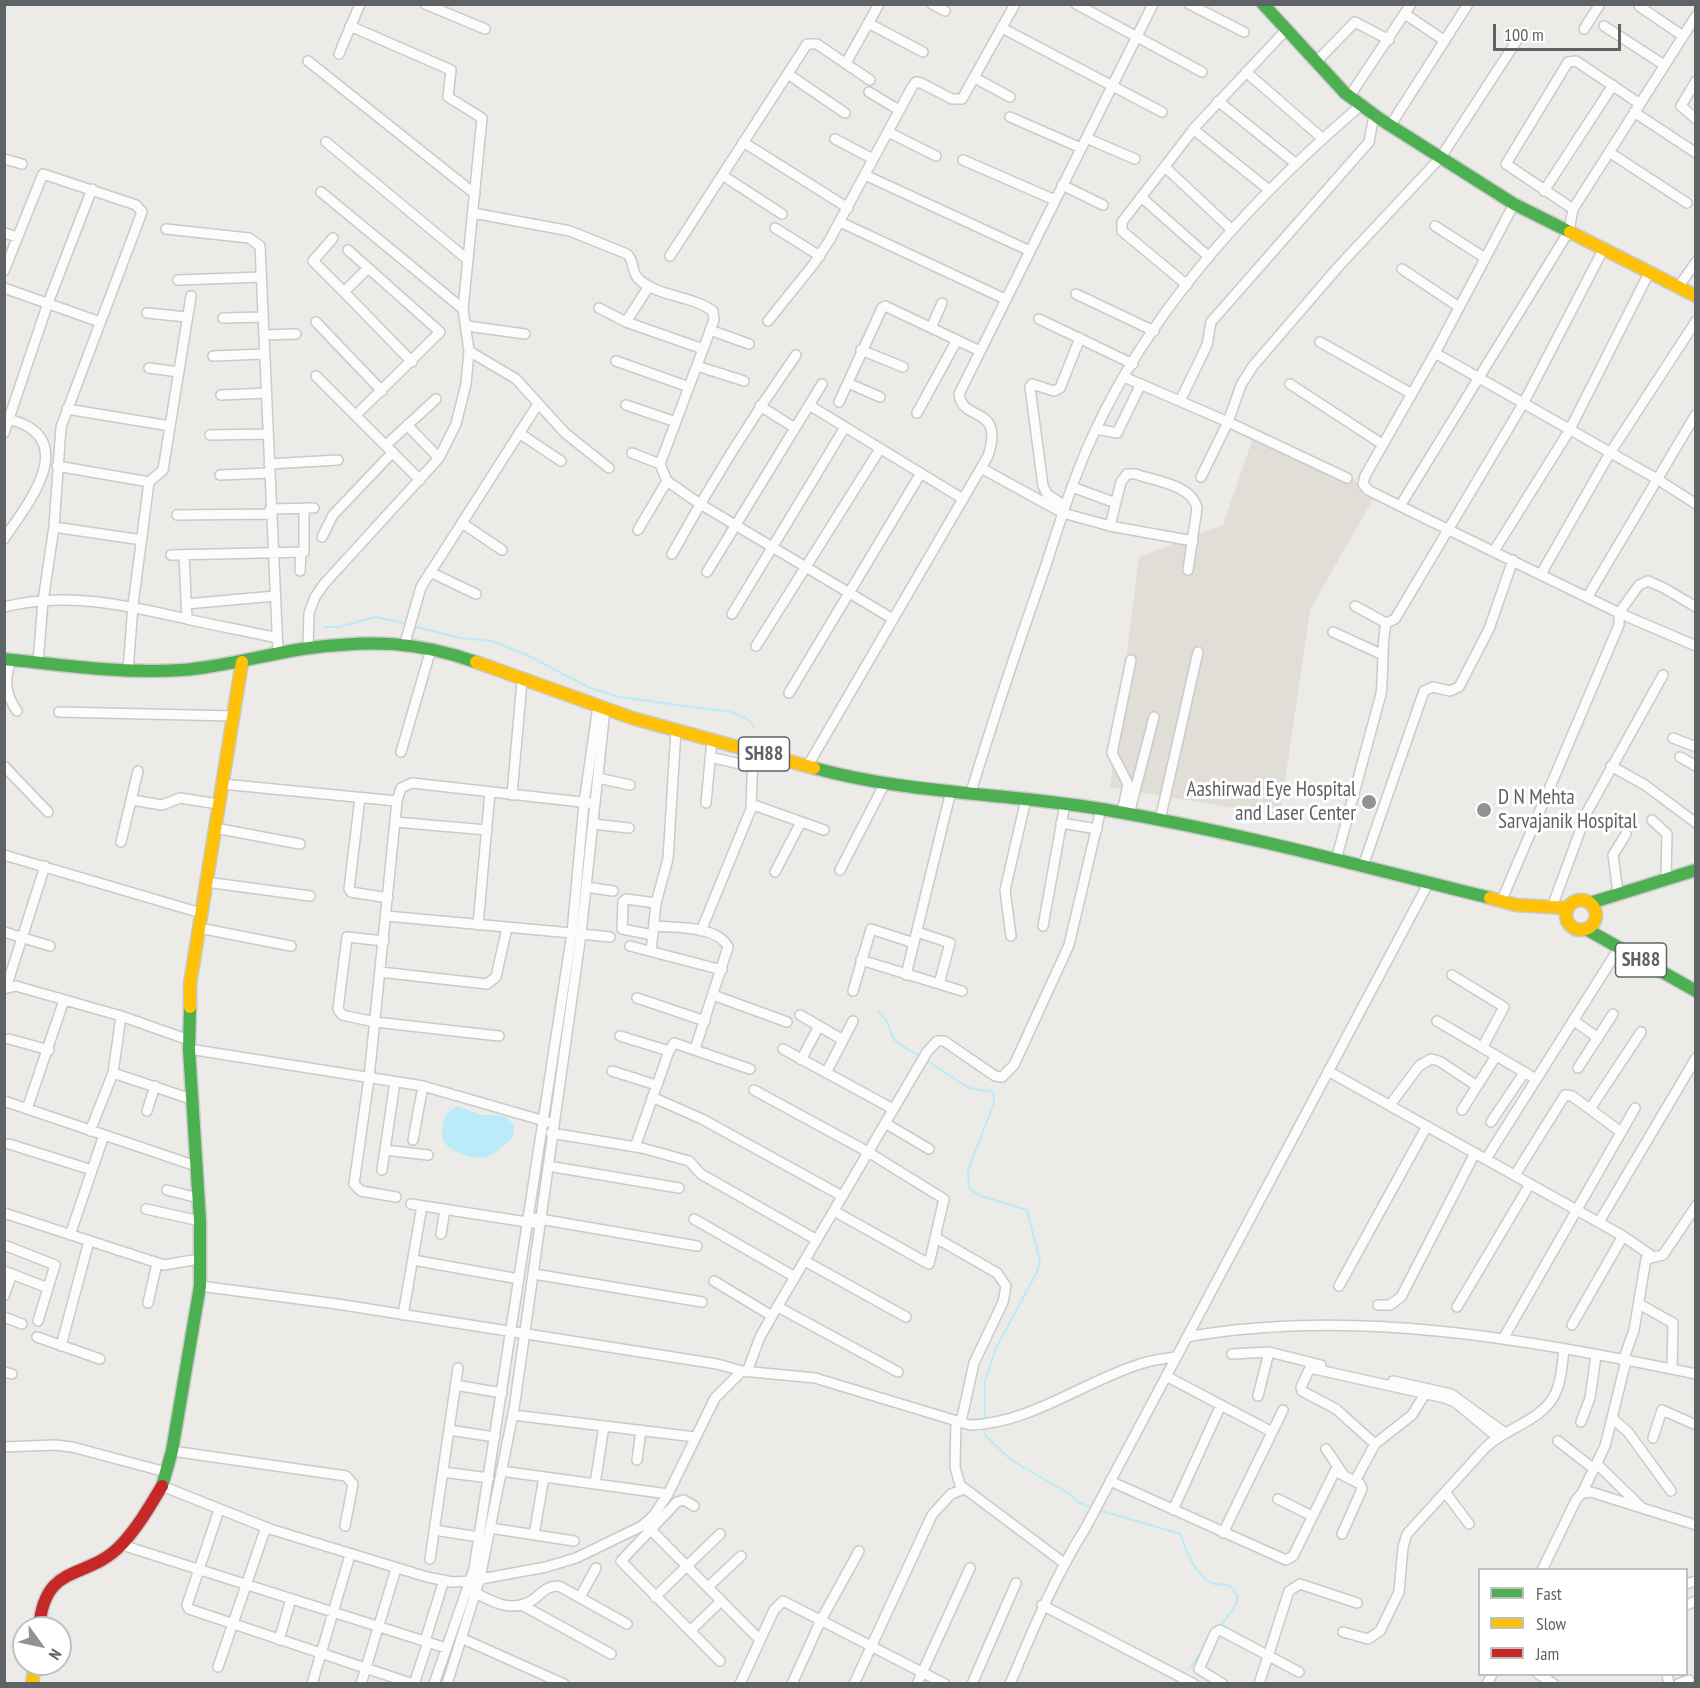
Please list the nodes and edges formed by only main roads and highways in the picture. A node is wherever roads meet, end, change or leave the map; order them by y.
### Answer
1 (1263, 4) edge
2 (1695, 296) edge
3 (8, 660) edge
4 (242, 662) junction
5 (1695, 870) edge
6 (1590, 903) junction
7 (1526, 907) junction
8 (1568, 908) junction
9 (1568, 923) junction
10 (1586, 929) junction
11 (1695, 991) edge
12 (41, 1616) edge

1 - 2 main road
3 - 4 main road, SH88
4 - 7 main road, SH88
4 - 12 main road
5 - 6 main road
6 - 8 main road
6 - 10 main road
7 - 8 main road, SH88
7 - 9 main road, SH88
8 - 9 main road
9 - 10 main road
10 - 11 main road, SH88

